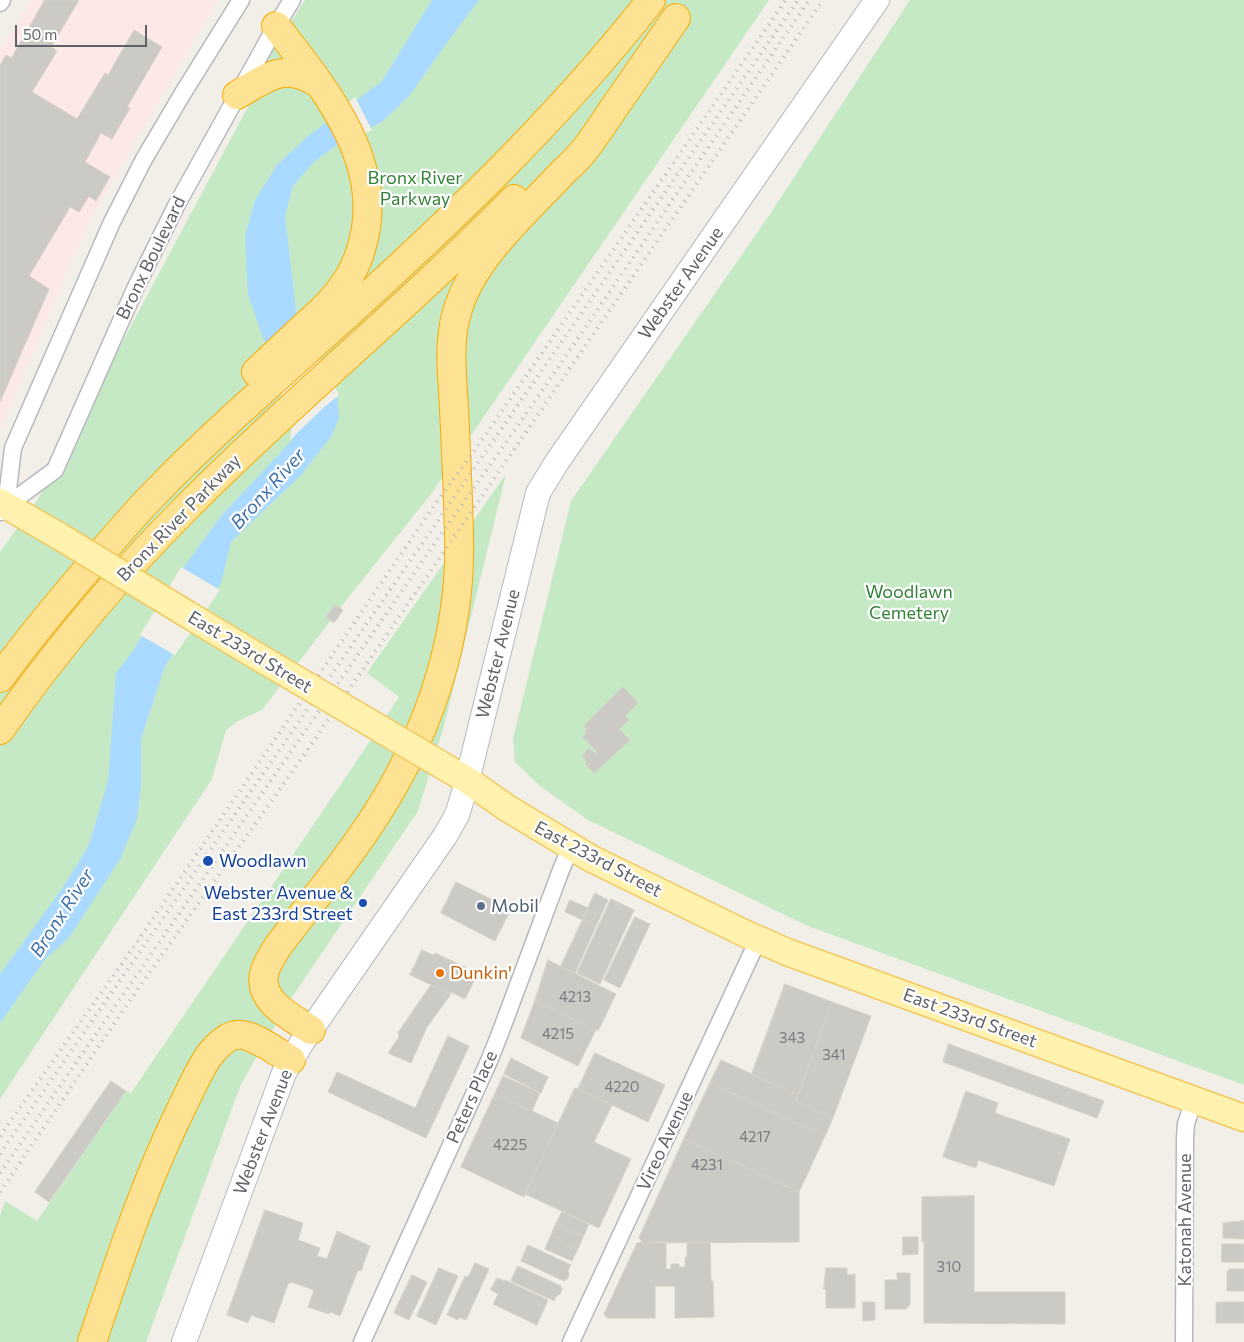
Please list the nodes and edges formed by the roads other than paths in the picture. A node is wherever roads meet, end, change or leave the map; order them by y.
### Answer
1 (241, 0) edge
2 (292, 0) edge
3 (651, 0) edge
4 (877, 0) edge
5 (683, 9) edge
6 (276, 26) junction
7 (318, 83) junction
8 (237, 95) junction
9 (317, 329) junction
10 (2, 507) edge
11 (0, 678) edge
12 (0, 730) edge
13 (467, 780) junction
14 (571, 846) junction
15 (758, 940) junction
16 (311, 1030) junction
17 (291, 1060) junction
18 (1194, 1100) junction
19 (1244, 1118) edge
20 (92, 1342) edge
21 (186, 1342) edge
22 (362, 1342) edge
23 (571, 1342) edge
24 (1184, 1342) edge

1 - 10 street
2 - 6 street, Bronx Boulevard
3 - 9 highway, Bronx River Parkway
4 - 13 main road, Webster Avenue
5 - 12 highway, Bronx River Parkway
5 - 16 highway
6 - 7 highway
6 - 8 street, Bronx Boulevard
7 - 8 highway
7 - 9 highway
8 - 10 street, Bronx Boulevard
9 - 11 highway, Bronx River Parkway
10 - 13 main road, East 233rd Street, bridge
13 - 14 main road, East 233rd Street
13 - 16 main road, Webster Avenue
14 - 15 main road, East 233rd Street
14 - 22 street, Peters Place
15 - 18 main road, East 233rd Street
15 - 23 street, Vireo Avenue
16 - 17 main road, Webster Avenue
17 - 20 highway
17 - 21 main road, Webster Avenue
18 - 19 main road, East 233rd Street
18 - 24 street, Katonah Avenue

